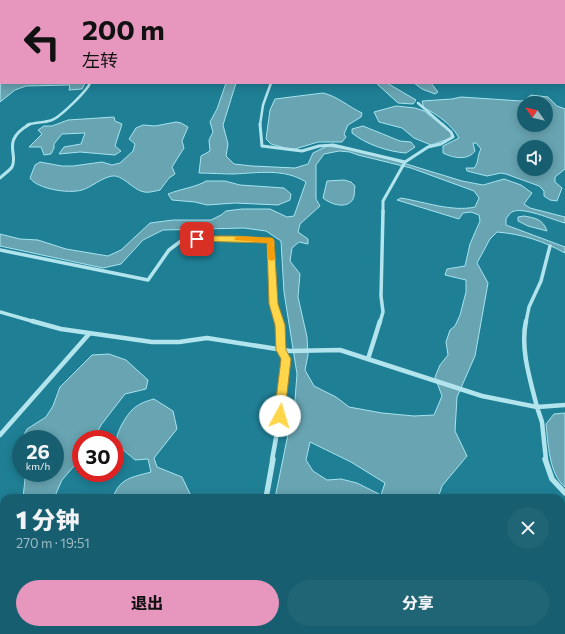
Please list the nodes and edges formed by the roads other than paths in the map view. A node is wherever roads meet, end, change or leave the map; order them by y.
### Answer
1 (89, 84) edge
2 (271, 84) edge
3 (418, 103) dead end
4 (14, 132) dead end
5 (8, 152) dead end
6 (405, 162) junction
7 (0, 178) edge
8 (550, 246) dead end
9 (0, 250) edge
10 (0, 312) edge
11 (89, 334) junction
12 (281, 350) junction
13 (368, 359) junction
14 (565, 405) edge
15 (537, 407) junction
16 (0, 435) edge
17 (565, 493) edge
18 (267, 494) edge

1 - 4 street
2 - 6 street
3 - 6 street
5 - 7 street
6 - 13 street
8 - 15 street
9 - 12 street
10 - 11 street
11 - 12 street
11 - 16 street
12 - 13 street
12 - 18 street
13 - 15 street
14 - 15 street
15 - 17 street

